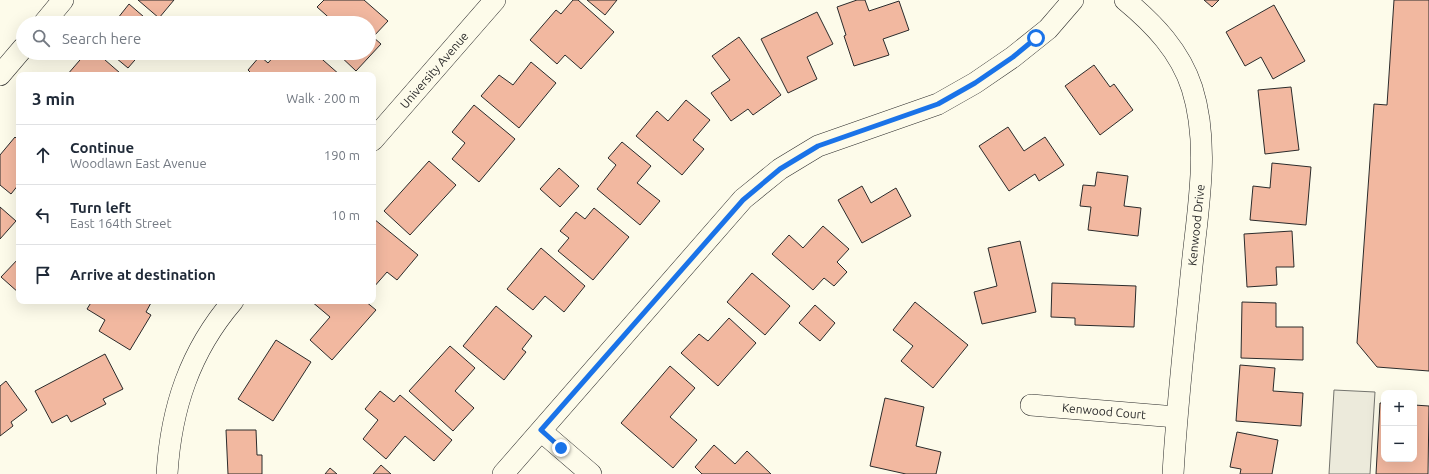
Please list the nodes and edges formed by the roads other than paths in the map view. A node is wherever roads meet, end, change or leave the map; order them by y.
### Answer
1 (63, 0) edge
2 (495, 0) edge
3 (1073, 0) edge
4 (1125, 0) edge
5 (50, 16) edge
6 (16, 56) edge
7 (0, 75) edge
8 (376, 137) edge
9 (230, 304) edge
10 (1031, 405) dead end
11 (1176, 417) junction
12 (541, 430) junction
13 (167, 474) edge
14 (503, 474) edge
15 (591, 474) edge
16 (1173, 474) edge

1 - 5 street
2 - 8 street, University Avenue
3 - 12 street
4 - 11 street, Kenwood Drive
6 - 7 street
9 - 13 street
10 - 11 street, Kenwood Court
11 - 16 street, Kenwood Drive
12 - 14 street
12 - 15 street

